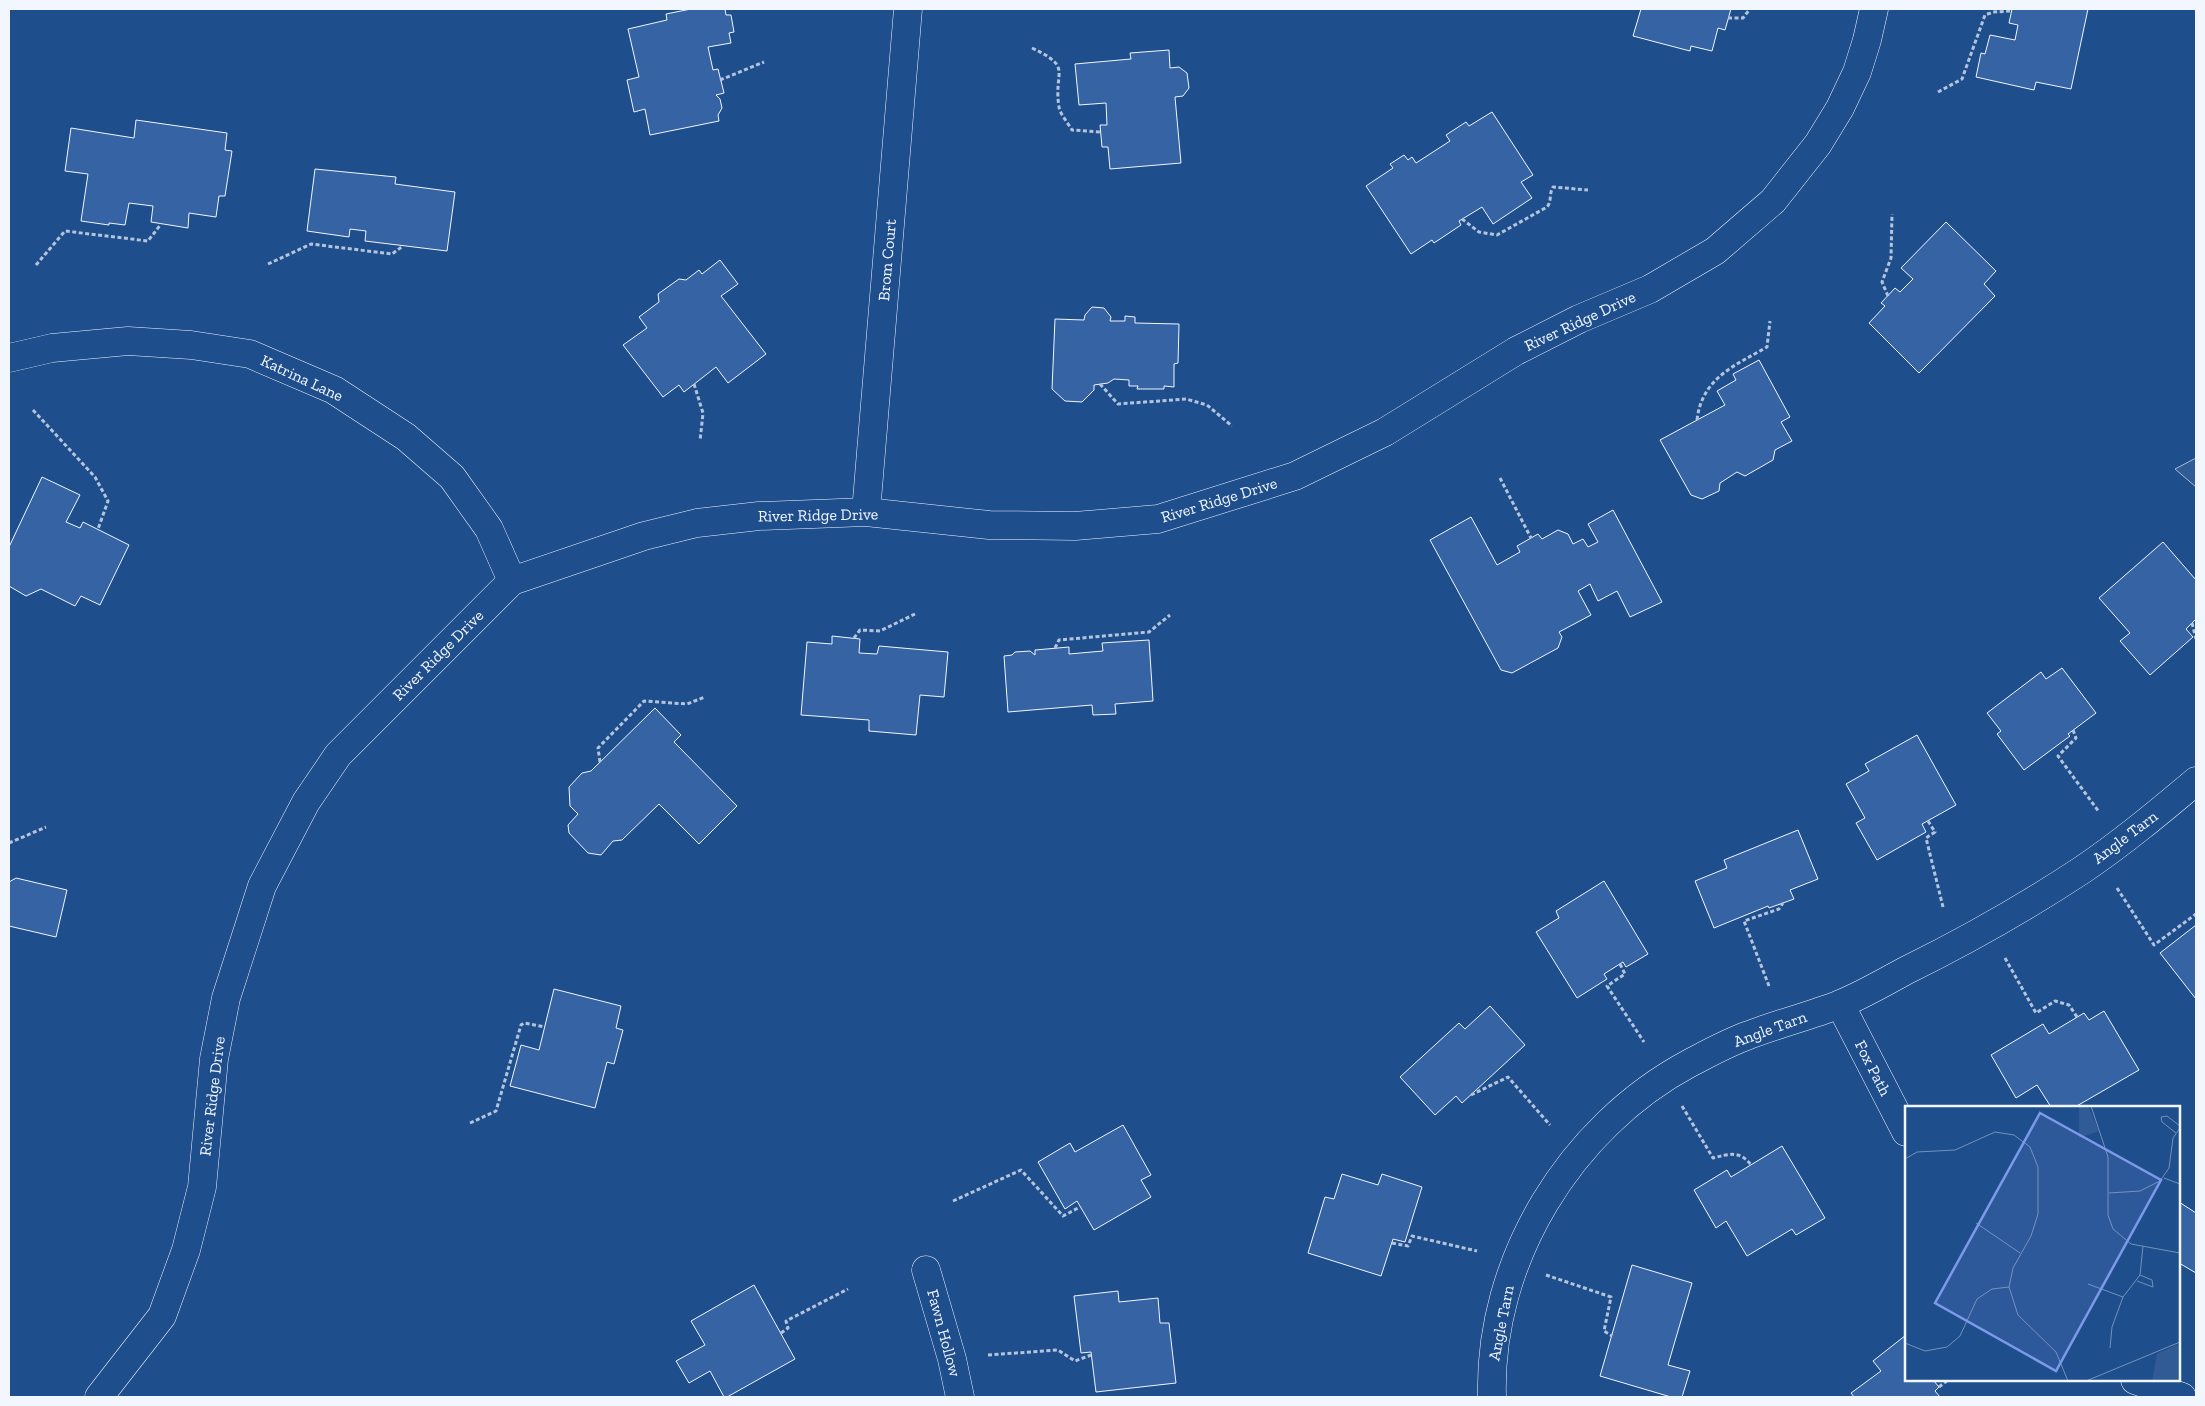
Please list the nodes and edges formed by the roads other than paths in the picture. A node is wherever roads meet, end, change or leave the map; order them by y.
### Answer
1 (908, 9) edge
2 (1874, 9) edge
3 (9, 358) edge
4 (866, 512) junction
5 (512, 581) junction
6 (2196, 781) edge
7 (1840, 1004) junction
8 (1905, 1130) edge
9 (926, 1270) dead end
10 (2138, 1381) edge
11 (99, 1397) edge
12 (960, 1397) edge
13 (1492, 1397) edge
14 (2182, 1397) edge

1 - 4 street, Brom Court
2 - 4 street, River Ridge Drive
3 - 5 street, Katrina Lane
4 - 5 street, River Ridge Drive
5 - 11 street, River Ridge Drive
6 - 7 street, Angle Tarn
7 - 8 street, Fox Path
7 - 13 street, Angle Tarn
9 - 12 street, Fawn Hollow
10 - 14 street

